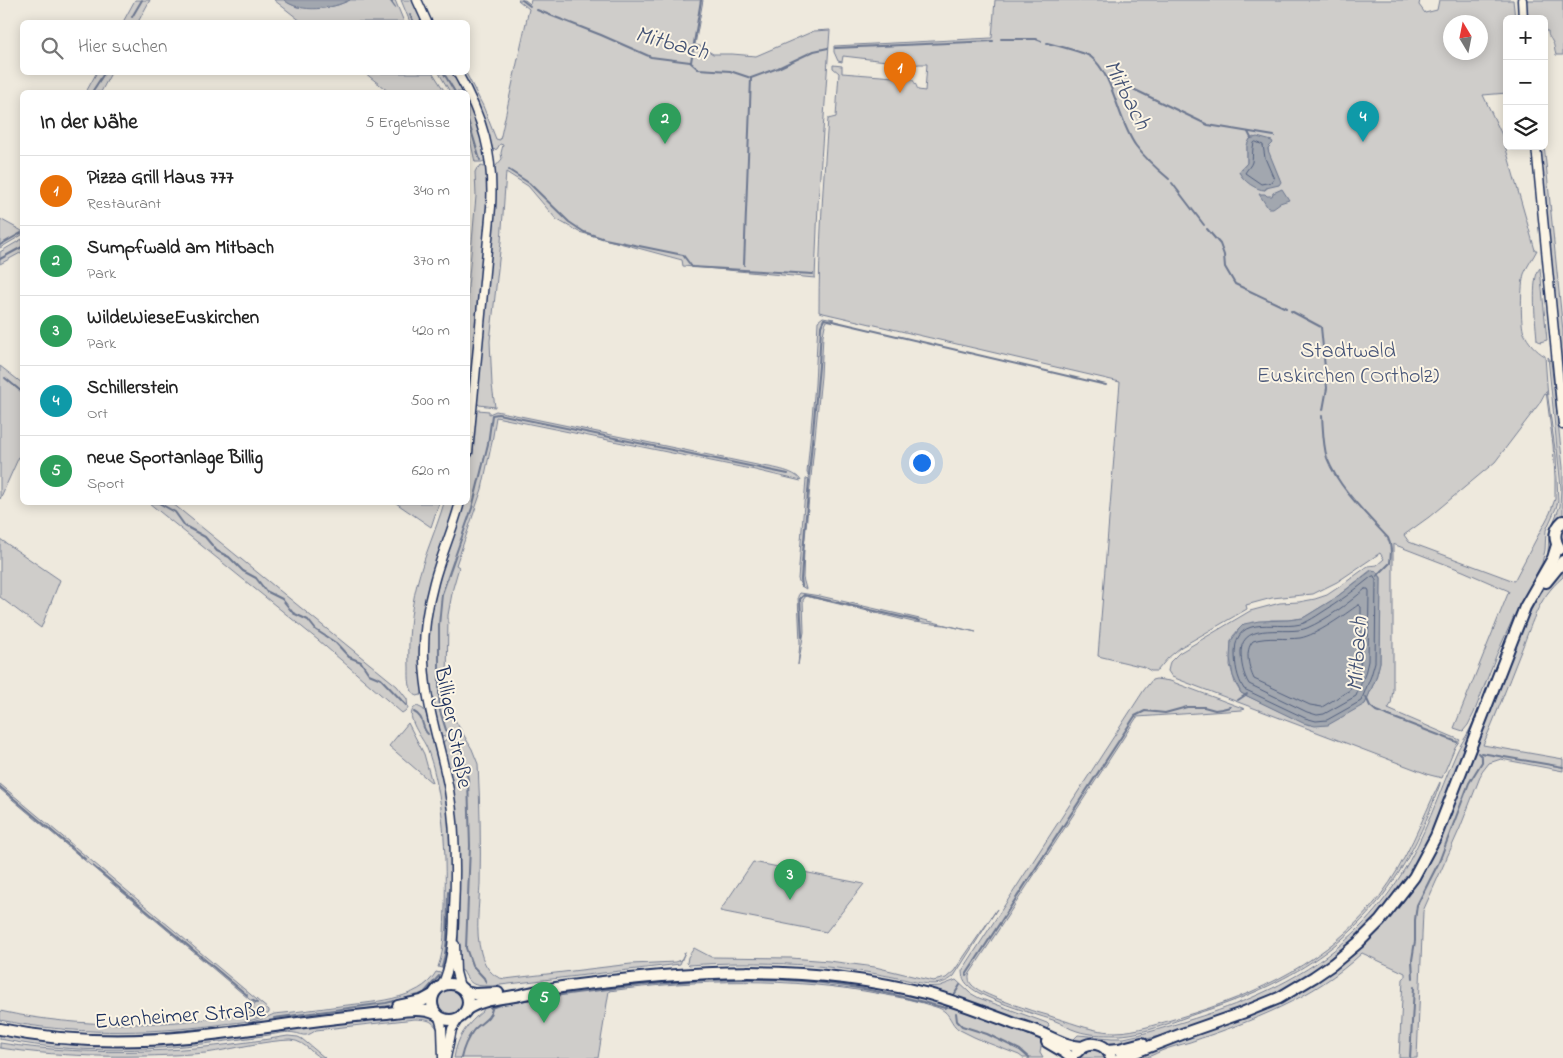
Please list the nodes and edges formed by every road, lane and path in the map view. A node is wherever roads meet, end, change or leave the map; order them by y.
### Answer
1 (418, 0) edge
2 (1522, 0) edge
3 (1523, 15) edge
4 (426, 20) edge
5 (459, 75) edge
6 (467, 90) edge
7 (470, 95) edge
8 (1536, 150) edge
9 (1563, 425) edge
10 (470, 432) edge
11 (459, 505) edge
12 (1563, 521) edge
13 (1560, 548) edge
14 (1563, 561) edge
15 (1522, 618) junction
16 (454, 933) junction
17 (442, 985) junction
18 (462, 989) junction
19 (544, 990) junction
20 (433, 995) junction
21 (467, 1009) junction
22 (363, 1014) junction
23 (437, 1015) junction
24 (458, 1018) junction
25 (1016, 1024) junction
26 (0, 1029) edge
27 (1182, 1034) junction
28 (1082, 1047) junction
29 (1109, 1054) edge
30 (443, 1058) edge
31 (446, 1058) edge
32 (1073, 1058) edge
33 (1120, 1058) edge

1 - 4 street
2 - 3 street
5 - 6 street
7 - 10 street
8 - 9 street
11 - 16 street, Billiger Straße
12 - 13 main road
13 - 15 main road
14 - 15 main road
15 - 27 main road
16 - 17 street, Billiger Straße
16 - 18 street, Billiger Straße
17 - 18 main road
17 - 20 main road
18 - 19 main road
18 - 21 main road
19 - 21 main road
19 - 25 main road
20 - 22 main road, Euenheimer Straße
20 - 23 main road
21 - 24 main road
22 - 23 main road, Euenheimer Straße
22 - 26 main road, Euenheimer Straße
23 - 24 main road
23 - 30 street
24 - 31 street
25 - 28 main road
25 - 32 main road
27 - 29 main road
27 - 33 main road
28 - 29 main road
28 - 32 main road

